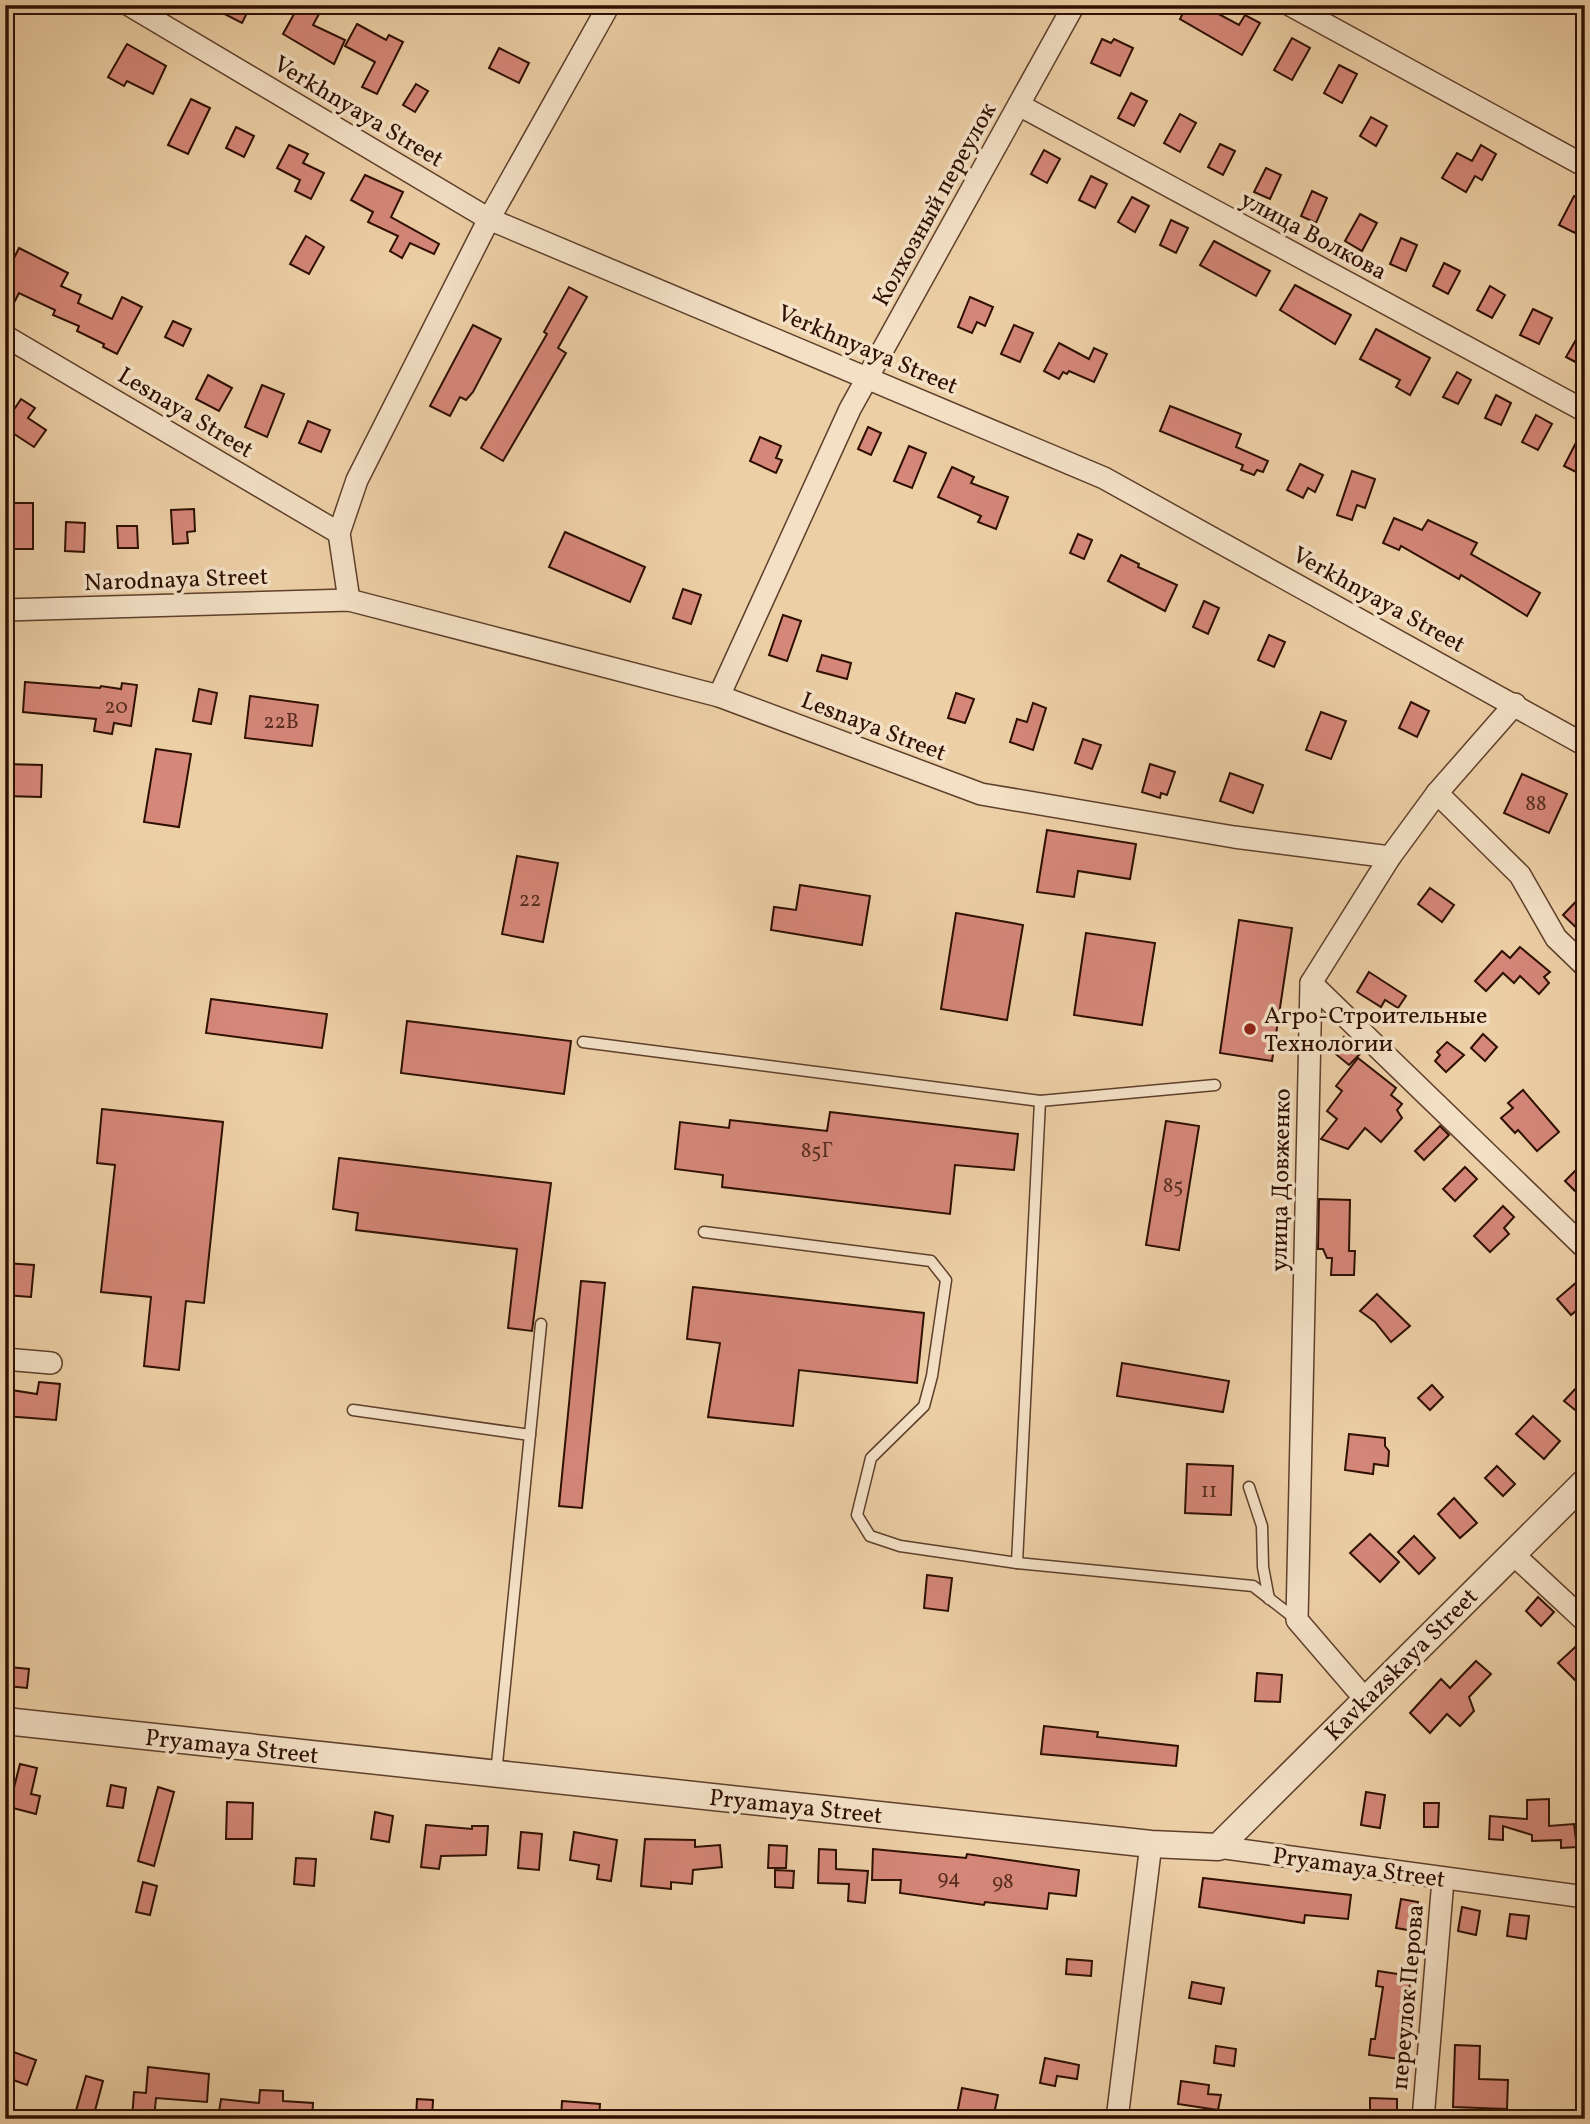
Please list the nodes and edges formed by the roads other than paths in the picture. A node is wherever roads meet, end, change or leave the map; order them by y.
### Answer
1 (129, 5) edge
2 (609, 5) edge
3 (1074, 5) edge
4 (1290, 5) edge
5 (1019, 105) junction
6 (1585, 166) edge
7 (489, 219) junction
8 (5, 337) edge
9 (868, 377) junction
10 (1585, 411) edge
11 (339, 533) junction
12 (349, 600) junction
13 (5, 610) edge
14 (719, 696) junction
15 (1515, 704) junction
16 (1585, 745) edge
17 (1437, 793) junction
18 (1390, 857) junction
19 (1585, 966) edge
20 (1311, 983) junction
21 (583, 1042) dead end
22 (1215, 1086) dead end
23 (1040, 1101) junction
24 (704, 1232) dead end
25 (1585, 1248) edge
26 (541, 1324) dead end
27 (5, 1359) edge
28 (51, 1363) dead end
29 (353, 1410) dead end
30 (530, 1435) junction
31 (1585, 1482) edge
32 (1249, 1488) dead end
33 (1513, 1554) junction
34 (1017, 1563) junction
35 (1269, 1599) junction
36 (1297, 1620) junction
37 (1585, 1621) edge
38 (1365, 1699) junction
39 (5, 1721) edge
40 (496, 1774) junction
41 (1151, 1844) junction
42 (1218, 1847) junction
43 (1443, 1880) junction
44 (1585, 1897) edge
45 (1117, 2119) edge
46 (1423, 2119) edge

1 - 7 street, Verkhnyaya Street
2 - 7 street
3 - 5 street, Колхозный переулок
4 - 6 street
5 - 9 street, Колхозный переулок
5 - 10 street, улица Волкова
7 - 9 street, Verkhnyaya Street
7 - 11 street
8 - 11 street, Lesnaya Street
9 - 14 street, Колхозный переулок
9 - 15 street, Verkhnyaya Street
11 - 12 street
12 - 13 street, Narodnaya Street
12 - 14 street, Lesnaya Street
14 - 18 street, Lesnaya Street
15 - 16 street, Verkhnyaya Street
15 - 17 street
17 - 18 street
17 - 19 street
18 - 20 street
20 - 25 street
20 - 36 street, улица Довженко
21 - 23 lane
22 - 23 lane
23 - 34 lane
24 - 34 lane
26 - 30 lane
27 - 28 street
29 - 30 lane
30 - 40 lane
31 - 33 street, Kavkazskaya Street
32 - 35 lane
33 - 37 street
33 - 38 street, Kavkazskaya Street
34 - 35 lane
35 - 36 lane
36 - 38 street
38 - 42 street, Kavkazskaya Street
39 - 40 street, Pryamaya Street
40 - 41 street, Pryamaya Street
41 - 42 street, Pryamaya Street
41 - 45 street
42 - 43 street, Pryamaya Street
43 - 44 street, Pryamaya Street
43 - 46 street, переулок Перова

